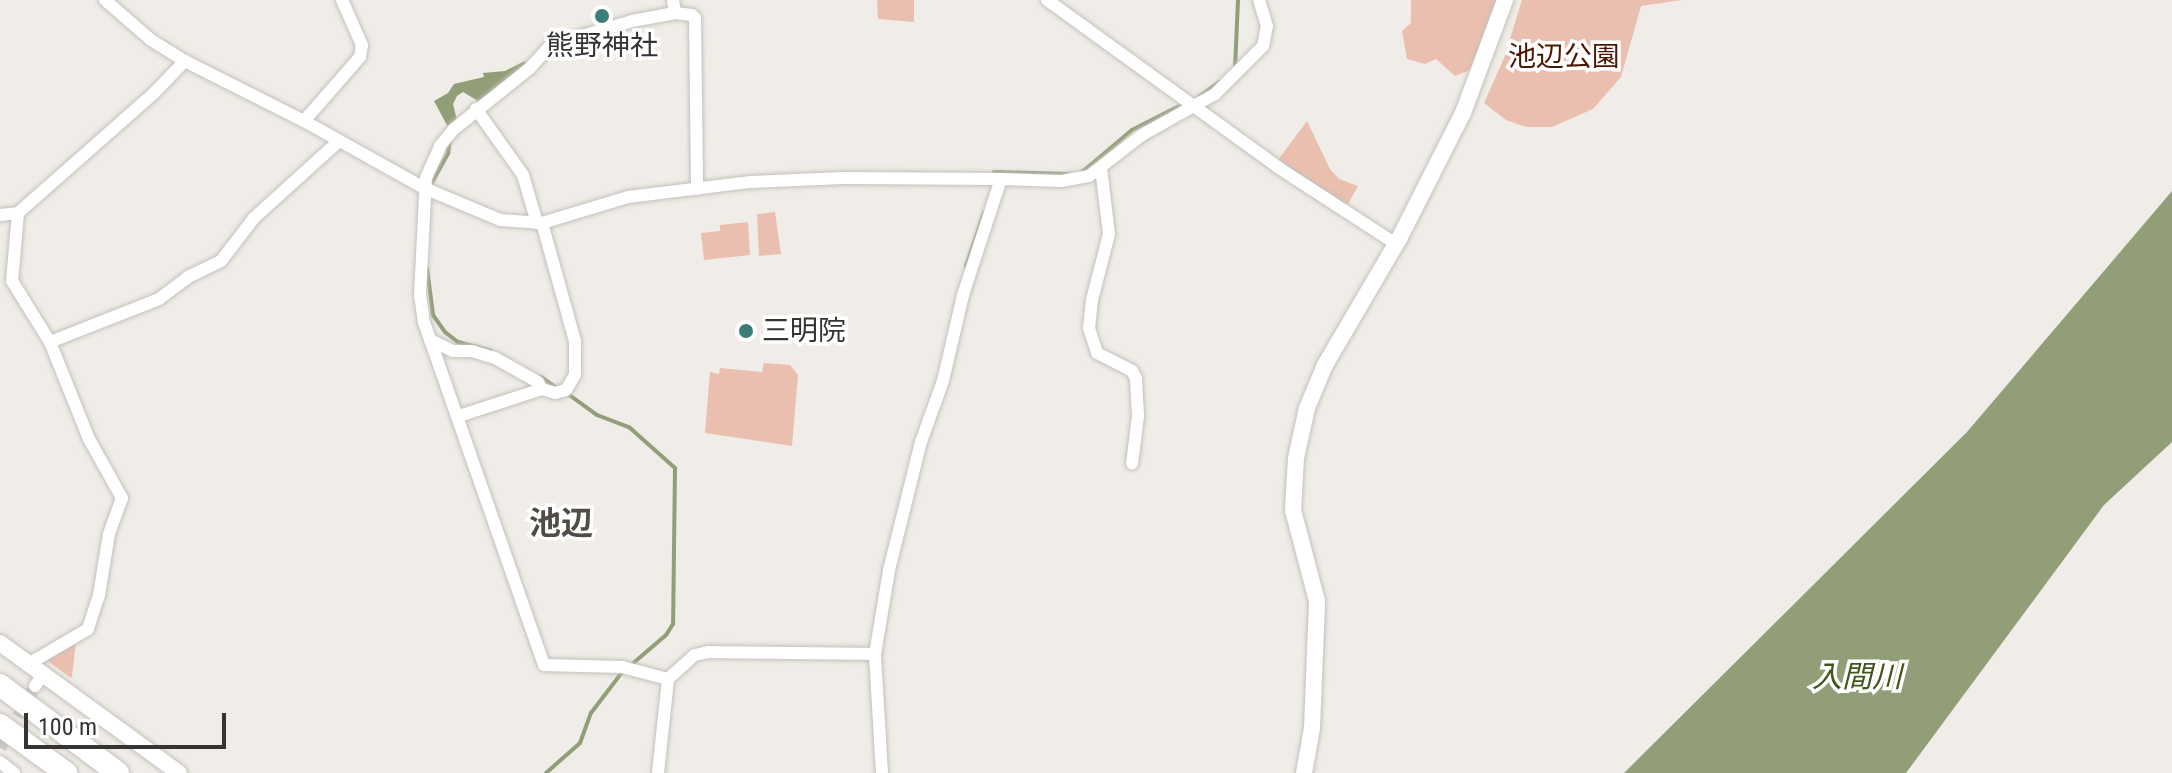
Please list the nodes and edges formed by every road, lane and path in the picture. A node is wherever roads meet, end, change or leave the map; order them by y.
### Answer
1 (105, 0) edge
2 (342, 0) edge
3 (1047, 0) edge
4 (1259, 0) edge
5 (1505, 0) edge
6 (674, 7) edge
7 (185, 61) junction
8 (1194, 106) junction
9 (476, 109) junction
10 (304, 121) junction
11 (339, 141) junction
12 (1101, 168) junction
13 (1001, 179) junction
14 (424, 188) junction
15 (697, 189) junction
16 (18, 213) junction
17 (0, 215) edge
18 (540, 223) junction
19 (1396, 244) junction
20 (430, 340) junction
21 (50, 342) junction
22 (542, 389) junction
23 (459, 416) junction
24 (1132, 464) dead end
25 (0, 643) edge
26 (875, 654) junction
27 (27, 665) junction
28 (668, 679) junction
29 (0, 685) edge
30 (0, 725) edge
31 (0, 762) edge
32 (14, 773) edge
33 (66, 773) edge
34 (118, 773) edge
35 (179, 773) edge
36 (658, 773) edge
37 (882, 773) edge
38 (1304, 773) edge

1 - 7 street
2 - 10 street
3 - 8 street
4 - 8 street
5 - 19 street
6 - 9 street
6 - 15 street
7 - 10 street
7 - 16 street
8 - 12 street
8 - 19 street
9 - 14 street
9 - 18 street
10 - 11 street
11 - 14 street
11 - 21 street
12 - 13 street
12 - 24 street
13 - 15 street
13 - 26 street
14 - 18 street
14 - 20 street
15 - 18 street
16 - 17 street
16 - 21 street
18 - 22 street
19 - 38 street
20 - 22 street
20 - 23 street
21 - 27 street
22 - 23 street
23 - 28 street
25 - 27 street
26 - 28 street
26 - 37 street
27 - 35 street
28 - 36 street
29 - 34 highway
30 - 33 highway
31 - 32 street

